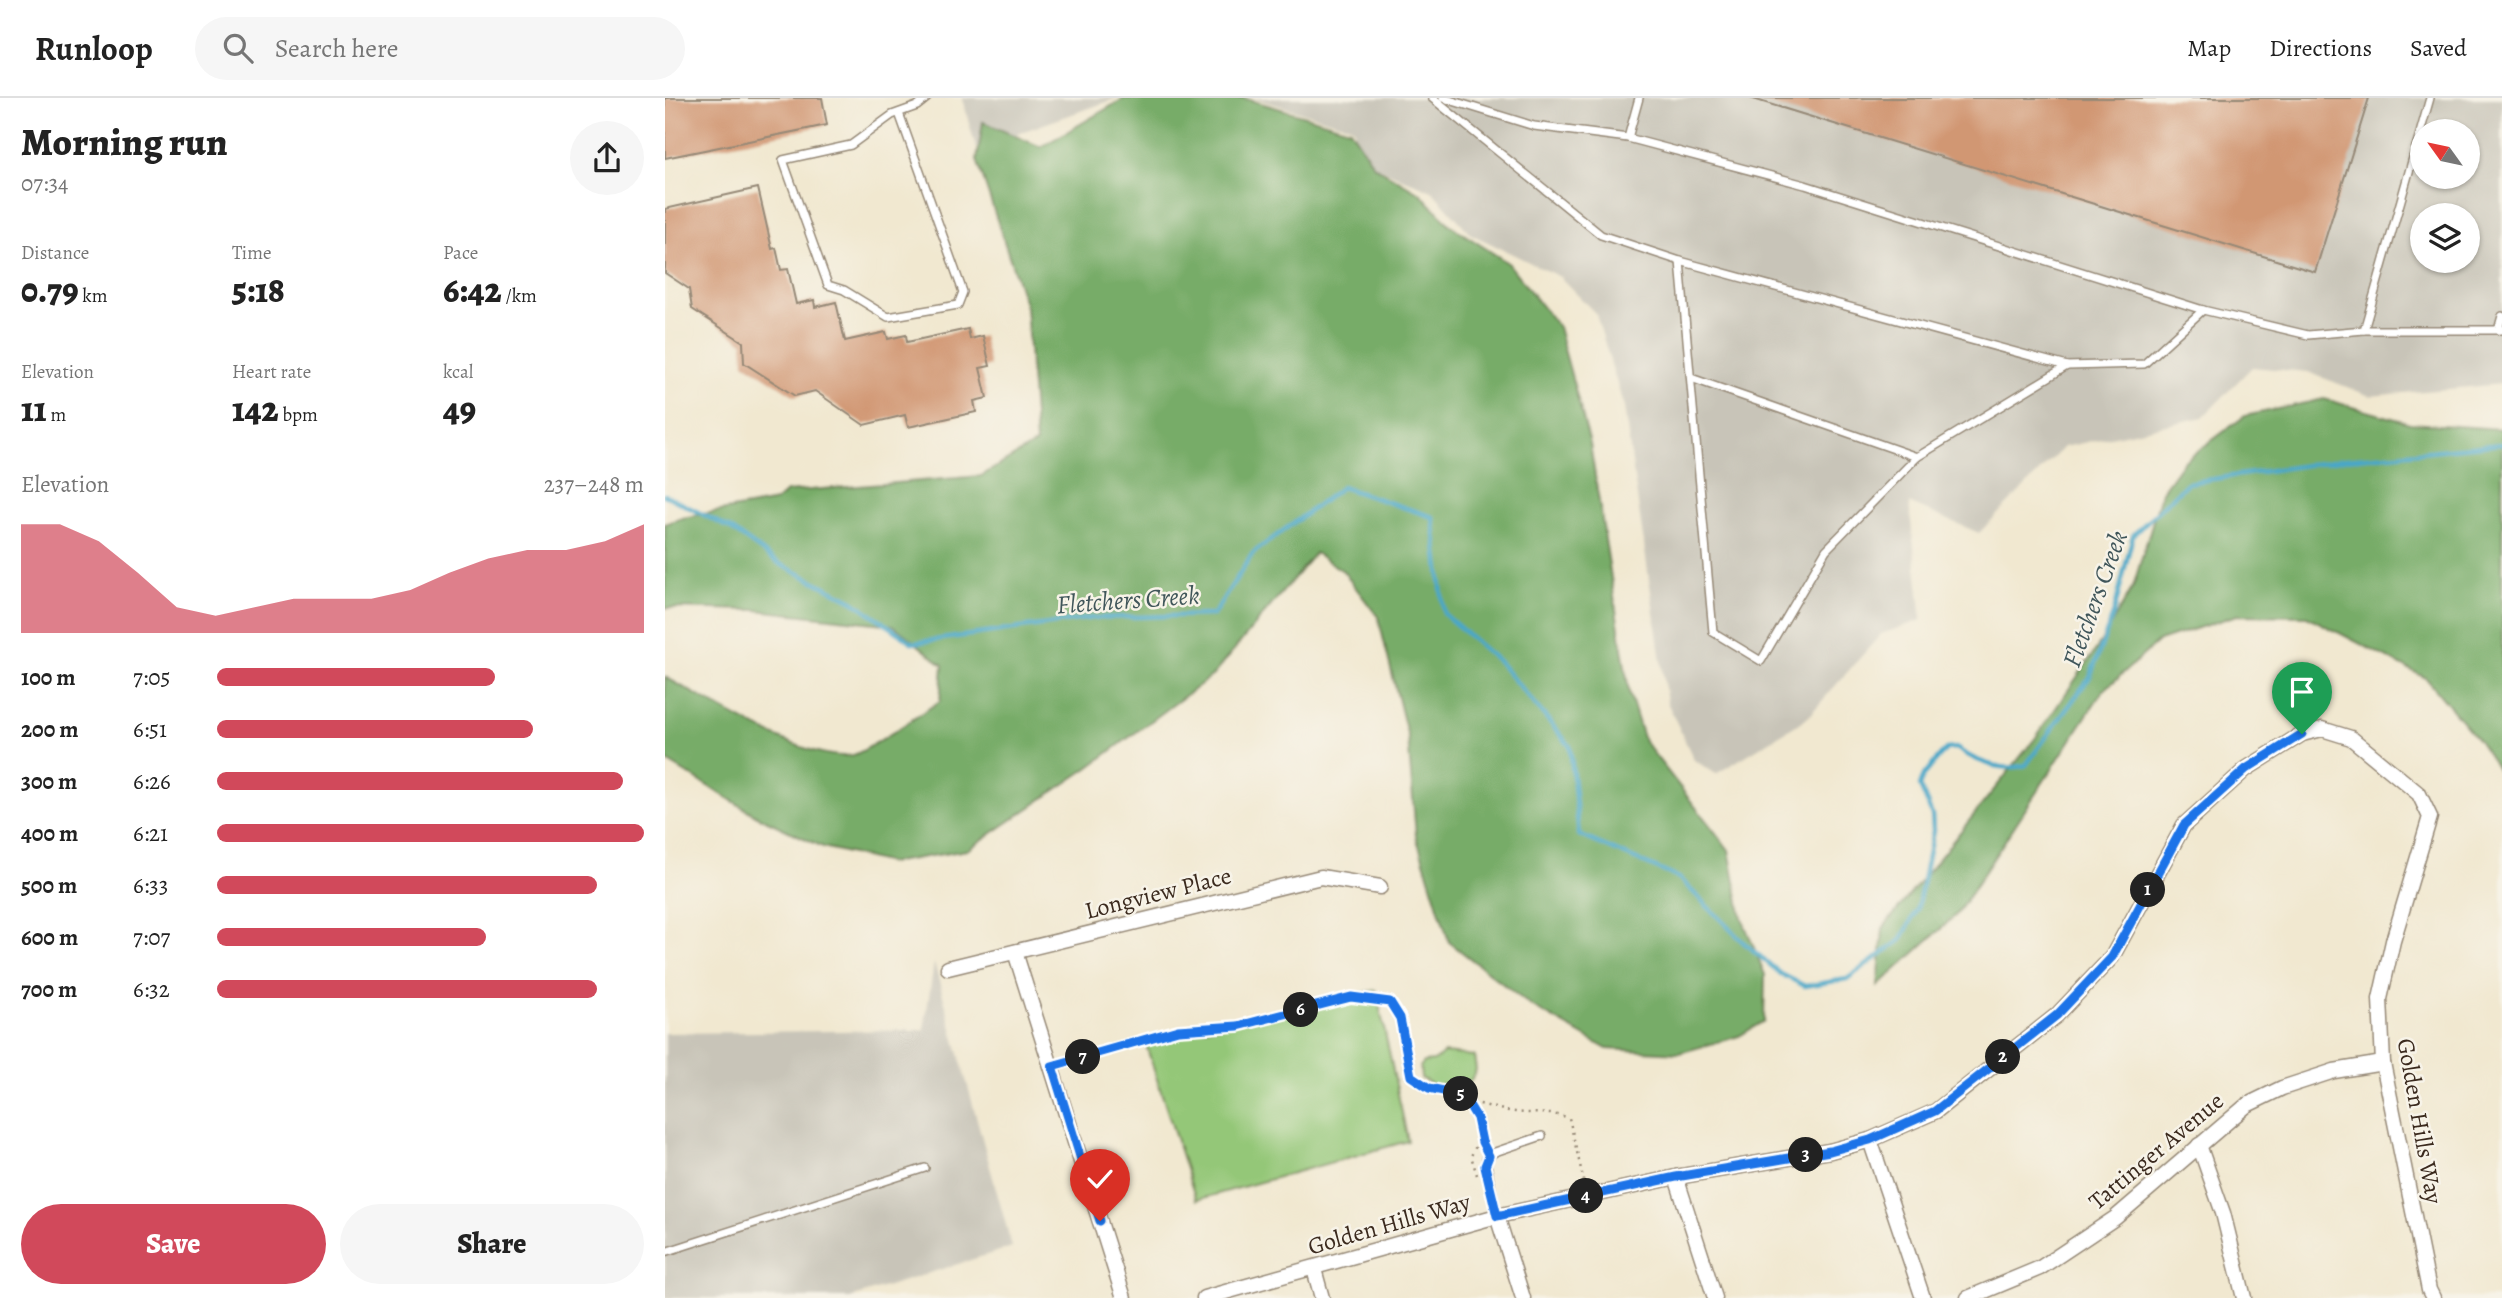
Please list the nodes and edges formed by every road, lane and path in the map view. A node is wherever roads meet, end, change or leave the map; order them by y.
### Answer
1 (927, 98) edge
2 (1432, 98) edge
3 (1443, 98) edge
4 (1639, 98) edge
5 (2430, 98) edge
6 (899, 113) junction
7 (1628, 138) junction
8 (1680, 261) junction
9 (2203, 310) junction
10 (2502, 316) edge
11 (2364, 330) junction
12 (2500, 330) edge
13 (2067, 366) junction
14 (1691, 378) junction
15 (1917, 457) junction
16 (1380, 887) dead end
17 (1015, 952) junction
18 (948, 968) dead end
19 (2383, 1063) junction
20 (1052, 1066) junction
21 (1542, 1136) dead end
22 (1870, 1140) junction
23 (2199, 1145) junction
24 (1489, 1156) junction
25 (925, 1168) dead end
26 (1676, 1177) junction
27 (1497, 1216) junction
28 (665, 1252) edge
29 (1314, 1269) junction
30 (1124, 1298) edge
31 (1204, 1298) edge
32 (1322, 1298) edge
33 (1523, 1298) edge
34 (1715, 1298) edge
35 (1923, 1298) edge
36 (1968, 1298) edge
37 (2245, 1298) edge
38 (2433, 1298) edge

1 - 6 lane
2 - 8 lane
3 - 7 lane
4 - 7 lane
5 - 11 lane
6 - 6 lane
7 - 9 lane
8 - 13 lane
8 - 14 lane
9 - 11 lane
9 - 13 lane
10 - 12 lane
11 - 12 lane
13 - 15 lane
14 - 15 lane
14 - 15 lane
16 - 17 street, Longview Place
17 - 18 street, Longview Place
17 - 20 street
19 - 22 street, Golden Hills Way
19 - 23 street, Tattinger Avenue
19 - 38 street, Golden Hills Way
20 - 24 path
20 - 30 street
21 - 24 lane
22 - 26 street, Golden Hills Way
22 - 35 street
23 - 36 street, Tattinger Avenue
23 - 37 street
24 - 27 lane
25 - 28 lane
26 - 27 street, Golden Hills Way
26 - 34 street
27 - 29 street, Golden Hills Way
27 - 33 street
29 - 31 street, Golden Hills Way
29 - 32 street

